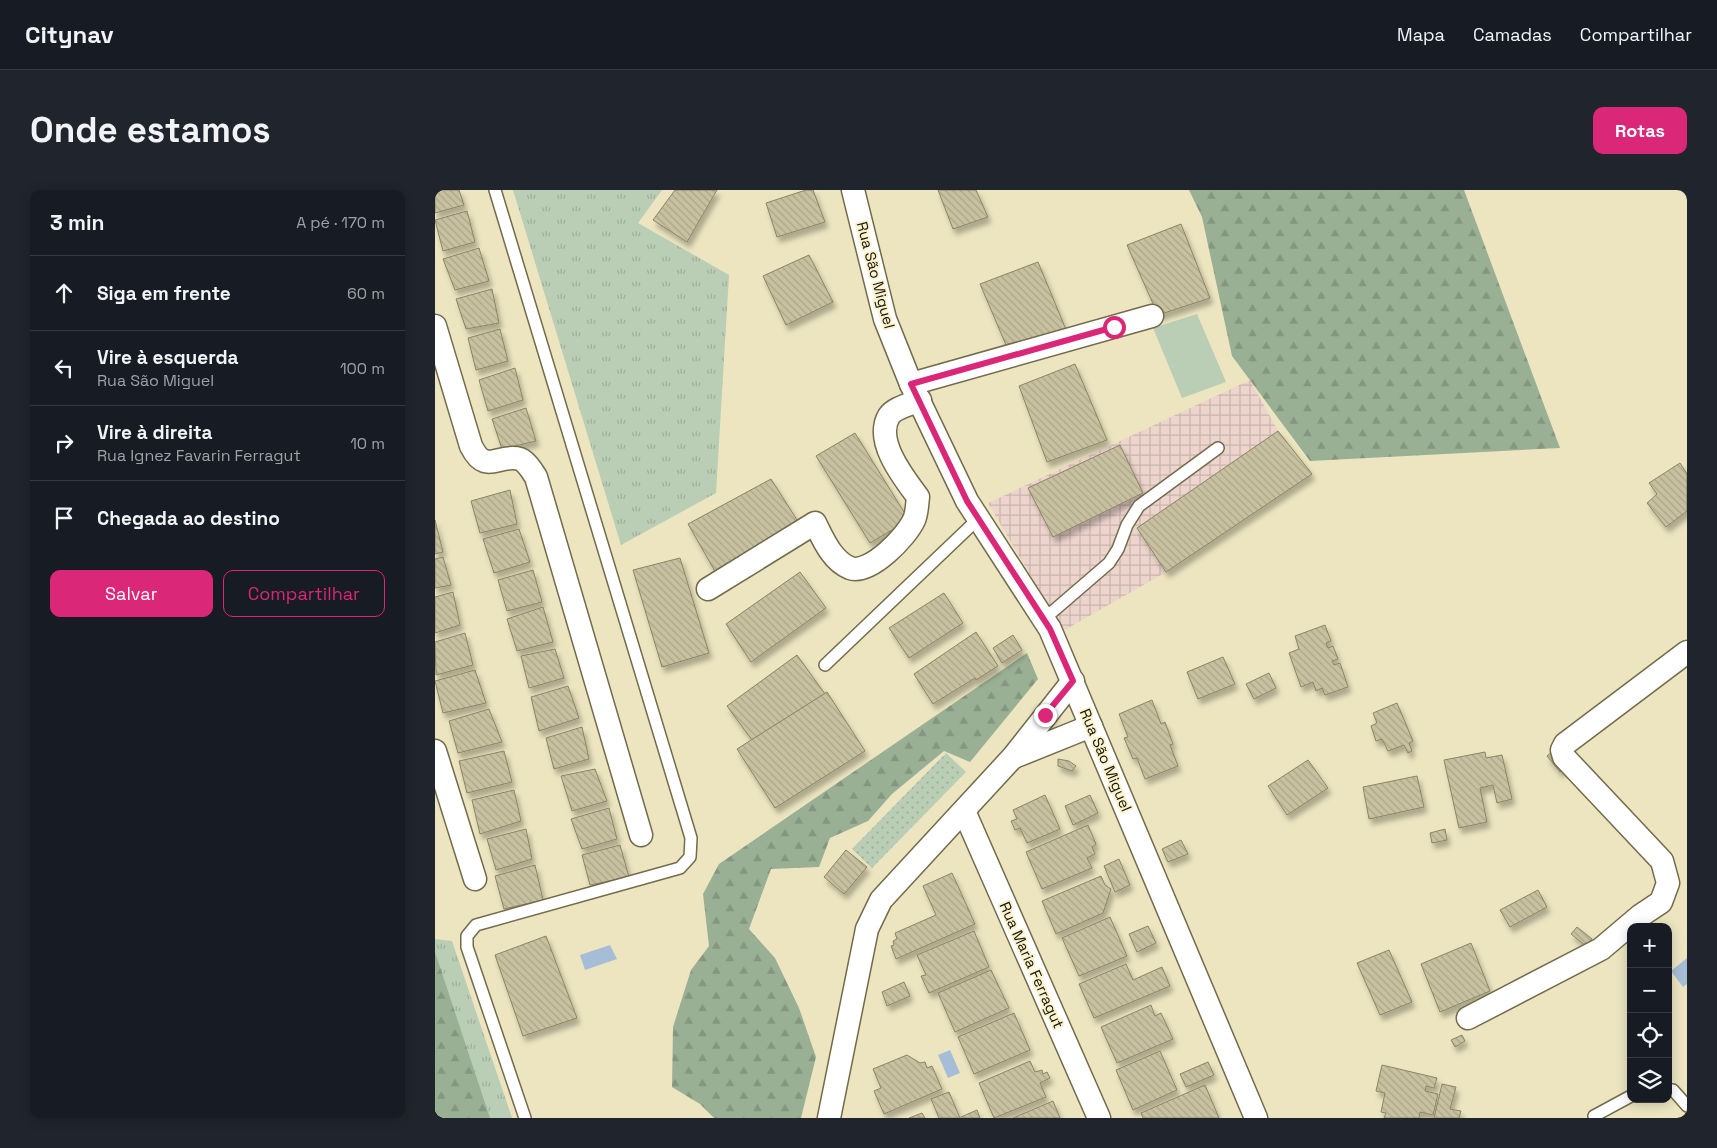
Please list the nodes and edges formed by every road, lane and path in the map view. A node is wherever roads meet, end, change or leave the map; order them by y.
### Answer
1 (495, 190) edge
2 (853, 190) edge
3 (1152, 316) dead end
4 (435, 326) edge
5 (916, 392) junction
6 (1217, 448) dead end
7 (979, 518) junction
8 (708, 589) dead end
9 (1044, 619) junction
10 (1687, 652) edge
11 (825, 665) dead end
12 (1073, 681) junction
13 (1091, 726) junction
14 (435, 751) edge
15 (1013, 757) junction
16 (964, 811) junction
17 (641, 835) dead end
18 (475, 879) dead end
19 (1468, 1018) dead end
20 (1672, 1090) edge
21 (1627, 1098) edge
22 (1687, 1106) edge
23 (1595, 1116) dead end
24 (525, 1118) edge
25 (829, 1118) edge
26 (1099, 1118) edge
27 (1257, 1118) edge

1 - 24 lane
2 - 5 street, Rua São Miguel
3 - 5 street
4 - 17 street
5 - 7 street, Rua São Miguel
5 - 8 street
6 - 9 lane
7 - 9 street, Rua São Miguel
7 - 11 lane
9 - 12 street, Rua São Miguel
10 - 19 street
12 - 13 street, Rua São Miguel
12 - 15 street
13 - 15 street
13 - 27 street, Rua São Miguel
14 - 18 street
15 - 16 street
16 - 25 street
16 - 26 street, Rua Maria Ferragut
20 - 22 lane
21 - 23 lane

